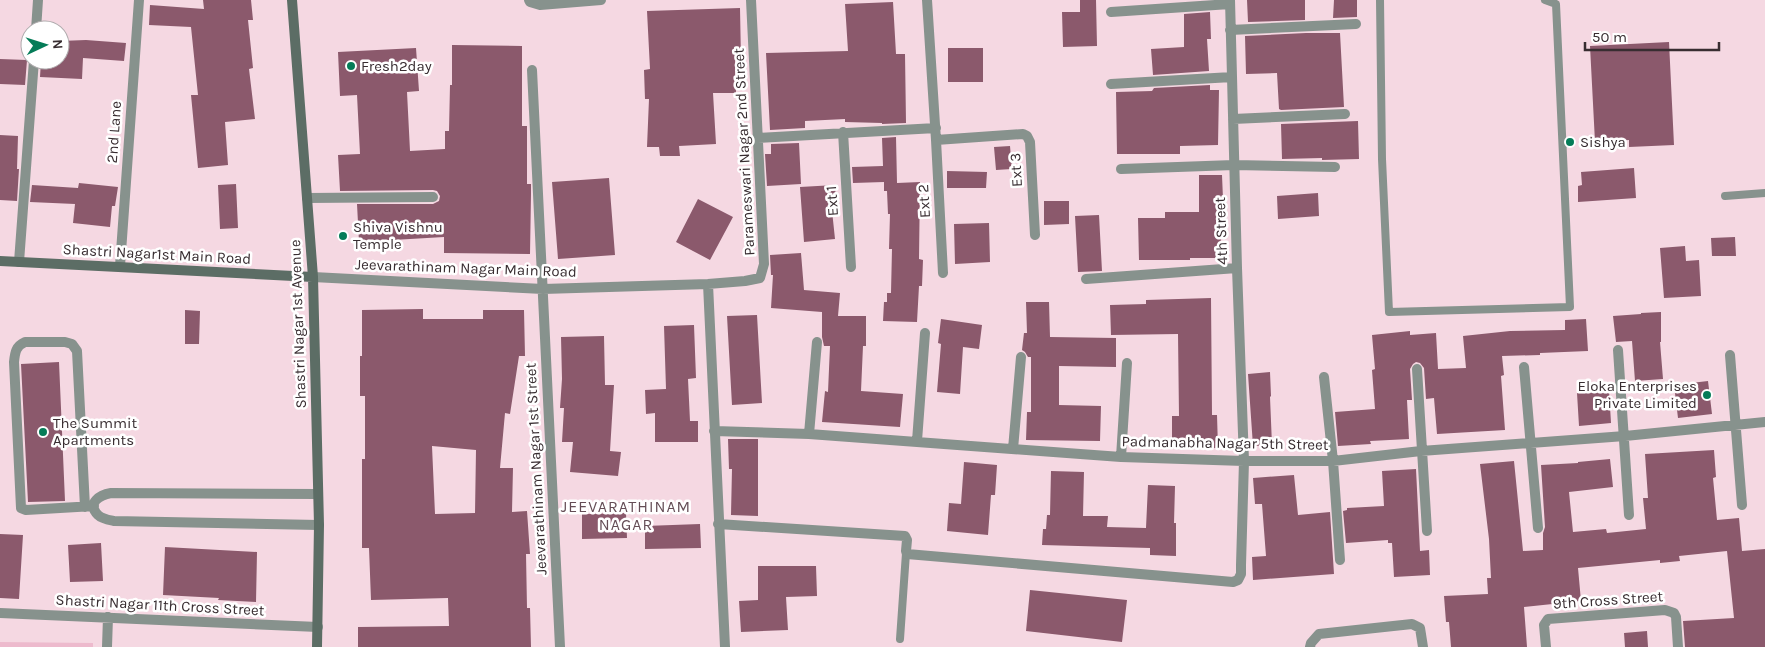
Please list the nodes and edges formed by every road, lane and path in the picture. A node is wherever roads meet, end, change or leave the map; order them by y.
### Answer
1 (38, 0) edge
2 (139, 0) edge
3 (292, 0) edge
4 (529, 0) edge
5 (601, 0) edge
6 (751, 0) edge
7 (927, 0) edge
8 (1380, 0) edge
9 (1545, 0) edge
10 (1230, 2) edge
11 (1111, 12) dead end
12 (37, 20) edge
13 (1356, 24) dead end
14 (1230, 30) junction
15 (33, 70) edge
16 (532, 70) dead end
17 (1232, 77) junction
18 (1111, 84) dead end
19 (1345, 114) dead end
20 (1233, 119) junction
21 (936, 128) junction
22 (842, 132) junction
23 (758, 138) junction
24 (936, 140) junction
25 (1234, 165) junction
26 (1335, 167) dead end
27 (1122, 169) dead end
28 (1765, 194) edge
29 (1725, 196) dead end
30 (307, 198) junction
31 (433, 198) dead end
32 (1035, 235) dead end
33 (0, 261) edge
34 (19, 262) junction
35 (120, 266) junction
36 (851, 267) dead end
37 (1237, 268) junction
38 (942, 273) dead end
39 (313, 277) junction
40 (1086, 280) dead end
41 (708, 284) junction
42 (543, 289) junction
43 (925, 333) dead end
44 (817, 342) dead end
45 (1618, 350) dead end
46 (1730, 355) dead end
47 (1021, 357) dead end
48 (1127, 363) dead end
49 (1524, 367) dead end
50 (1417, 369) dead end
51 (1324, 376) dead end
52 (1765, 422) edge
53 (1737, 425) junction
54 (714, 430) junction
55 (809, 434) junction
56 (1625, 436) junction
57 (917, 441) junction
58 (1530, 442) junction
59 (1013, 449) junction
60 (1421, 451) junction
61 (1121, 457) junction
62 (1333, 460) junction
63 (1244, 462) junction
64 (318, 494) junction
65 (1742, 505) dead end
66 (89, 506) junction
67 (1629, 515) dead end
68 (718, 524) junction
69 (319, 525) junction
70 (1538, 528) dead end
71 (1427, 531) dead end
72 (906, 553) junction
73 (1340, 560) dead end
74 (0, 613) edge
75 (108, 618) junction
76 (318, 627) junction
77 (900, 639) dead end
78 (106, 647) edge
79 (317, 647) edge
80 (560, 647) edge
81 (725, 647) edge
82 (1310, 647) edge
83 (1423, 647) edge
84 (1546, 647) edge
85 (1678, 647) edge

1 - 12 street
2 - 35 street, 2nd Lane
3 - 30 street, Shastri Nagar 1st Avenue
4 - 5 street
6 - 23 street, Parameswari Nagar 2nd Street
7 - 21 street, Ext 2
8 - 9 lane
10 - 11 street
10 - 14 street, 4th Street
13 - 14 street
14 - 17 street, 4th Street
15 - 34 street
16 - 42 street, Jeevarathinam Nagar 1st Street
17 - 18 street
17 - 20 street, 4th Street
19 - 20 street
20 - 25 street, 4th Street
21 - 22 street
21 - 24 street, Ext 2
22 - 23 street
22 - 36 street, Ext 1
23 - 41 street, Parameswari Nagar 2nd Street
24 - 32 street, Ext 3
24 - 38 street, Ext 2
25 - 26 street
25 - 27 street
25 - 37 street, 4th Street
28 - 29 lane
30 - 31 street
30 - 39 street, Shastri Nagar 1st Avenue
33 - 34 street, Shastri Nagar1st Main Road
34 - 35 street, Shastri Nagar1st Main Road
35 - 39 street, Shastri Nagar1st Main Road
37 - 40 street
37 - 63 street, 4th Street
39 - 42 street, Jeevarathinam Nagar Main Road
39 - 64 street, Shastri Nagar 1st Avenue
41 - 42 street, Jeevarathinam Nagar Main Road
41 - 54 street
42 - 80 street, Jeevarathinam Nagar 1st Street
43 - 57 street
44 - 55 street
45 - 56 street
46 - 53 street
47 - 59 street
48 - 61 street
49 - 58 street
50 - 60 street
51 - 62 street
52 - 53 street, Padmanabha Nagar 5th Street
53 - 56 street, Padmanabha Nagar 5th Street
53 - 65 street
54 - 55 street, Padmanabha Nagar 5th Street
54 - 68 street
55 - 57 street, Padmanabha Nagar 5th Street
56 - 58 street, Padmanabha Nagar 5th Street
56 - 67 street
57 - 59 street, Padmanabha Nagar 5th Street
58 - 60 street, Padmanabha Nagar 5th Street
58 - 70 street
59 - 61 street, Padmanabha Nagar 5th Street
60 - 62 street, Padmanabha Nagar 5th Street
60 - 71 street
61 - 63 street, Padmanabha Nagar 5th Street
62 - 63 street, Padmanabha Nagar 5th Street
62 - 73 street
63 - 72 street, 4th Street
64 - 66 street
64 - 69 street, Shastri Nagar 1st Avenue
66 - 66 street
66 - 69 street
68 - 72 street
68 - 81 street
69 - 76 street, Shastri Nagar 1st Avenue
72 - 77 lane
74 - 75 street, Shastri Nagar 11th Cross Street
75 - 76 street, Shastri Nagar 11th Cross Street
75 - 78 street
76 - 79 street, Shastri Nagar 1st Avenue
82 - 83 street
84 - 85 street, 9th Cross Street

